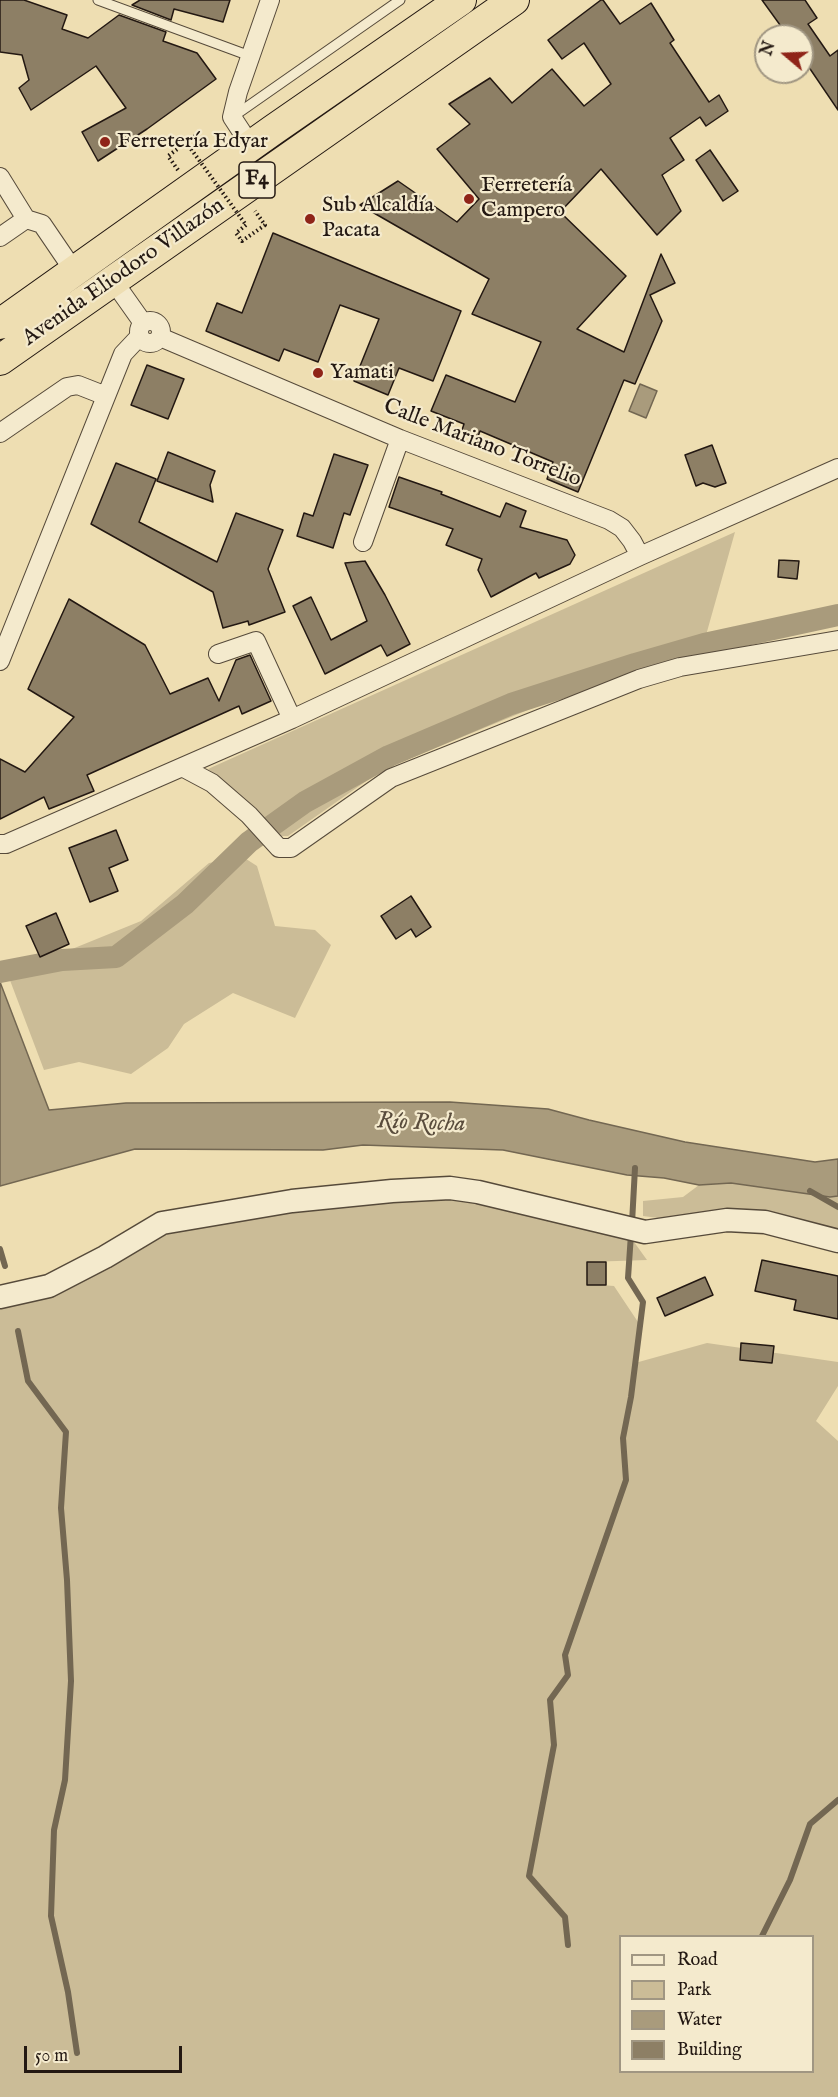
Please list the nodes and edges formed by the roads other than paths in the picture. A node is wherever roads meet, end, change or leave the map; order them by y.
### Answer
1 (98, 0) edge
2 (270, 0) edge
3 (400, 0) edge
4 (461, 0) edge
5 (514, 0) edge
6 (250, 56) junction
7 (232, 117) junction
8 (250, 146) junction
9 (0, 177) edge
10 (26, 219) junction
11 (0, 237) edge
12 (74, 271) junction
13 (114, 282) junction
14 (0, 324) edge
15 (141, 330) junction
16 (0, 360) edge
17 (106, 396) junction
18 (0, 434) edge
19 (400, 439) junction
20 (838, 468) edge
21 (363, 542) dead end
22 (640, 556) junction
23 (8, 620) edge
24 (838, 640) edge
25 (218, 654) dead end
26 (0, 661) edge
27 (292, 719) junction
28 (182, 767) junction
29 (0, 844) edge
30 (838, 1241) edge
31 (0, 1297) edge

1 - 6 lane
2 - 6 street
3 - 7 lane
4 - 8 highway, Avenida Eliodoro Villazón / F4
5 - 13 highway, Avenida Eliodoro Villazón / F4
6 - 7 street
7 - 8 street
8 - 12 highway, Avenida Eliodoro Villazón / F4
9 - 10 street
10 - 11 street
10 - 12 street
12 - 14 highway, Avenida Eliodoro Villazón / F4
13 - 15 street
13 - 16 highway, Avenida Eliodoro Villazón / F4
15 - 17 street
15 - 19 street, Calle Mariano Torrelio
17 - 18 street
17 - 23 street
19 - 21 street
19 - 22 street, Calle Mariano Torrelio
20 - 22 street
22 - 27 street
23 - 26 street
24 - 28 street
25 - 27 street
27 - 28 street
28 - 29 street
30 - 31 street

